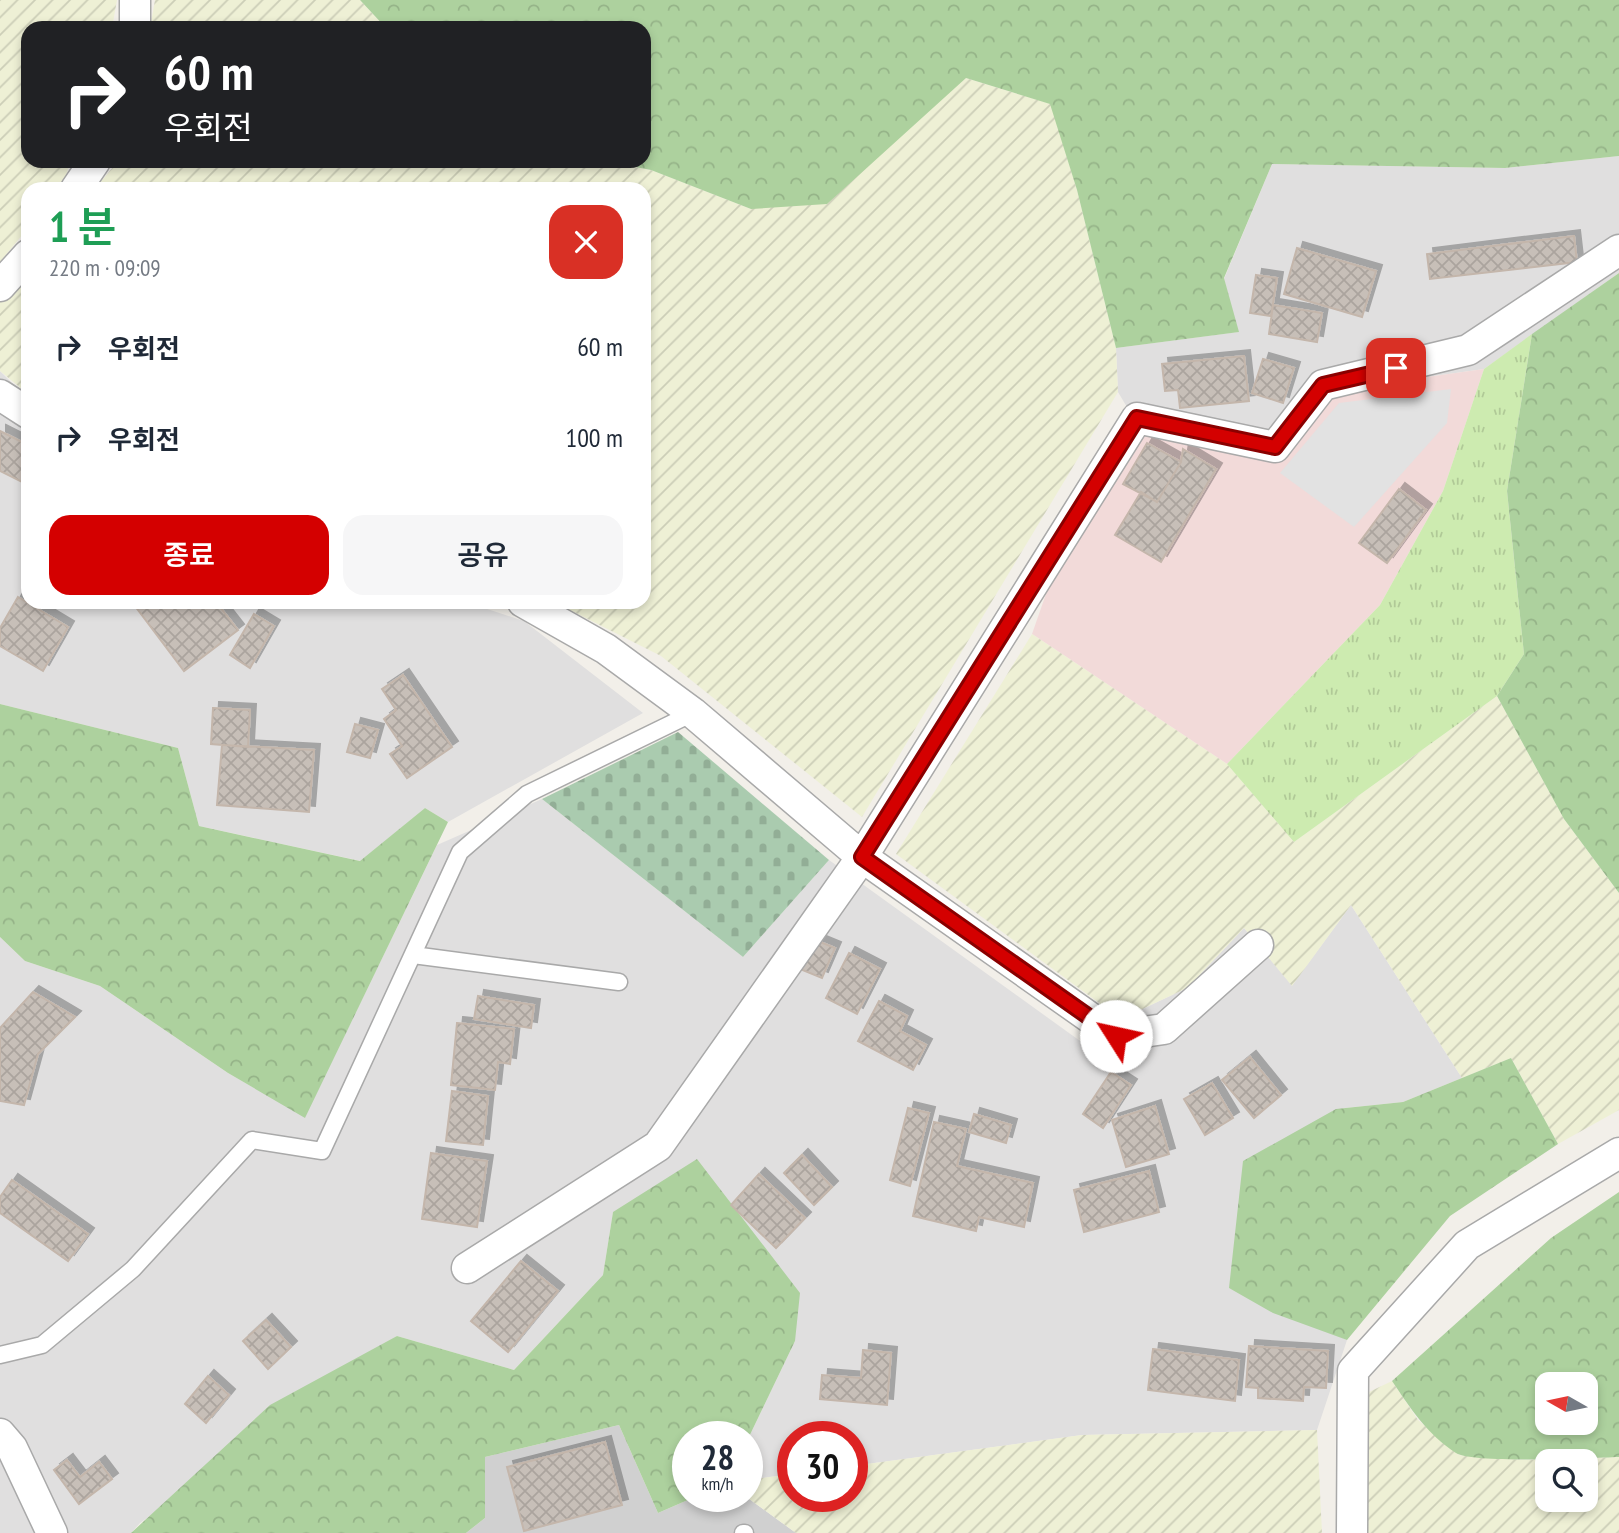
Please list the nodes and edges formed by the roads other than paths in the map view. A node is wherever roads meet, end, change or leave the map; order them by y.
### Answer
1 (135, 0) edge
2 (135, 21) edge
3 (1619, 250) edge
4 (21, 264) edge
5 (0, 285) edge
6 (0, 395) edge
7 (21, 408) edge
8 (535, 609) edge
9 (693, 713) junction
10 (862, 857) junction
11 (1258, 945) dead end
12 (413, 955) junction
13 (619, 982) dead end
14 (1619, 1153) edge
15 (467, 1268) dead end
16 (0, 1355) edge
17 (0, 1434) edge
18 (52, 1533) edge
19 (1352, 1533) edge

1 - 2 street
3 - 10 street
4 - 5 street
6 - 7 street
8 - 9 street
9 - 10 street
9 - 12 lane
10 - 11 street
10 - 15 street
12 - 13 lane
12 - 16 lane
14 - 19 street
17 - 18 street

